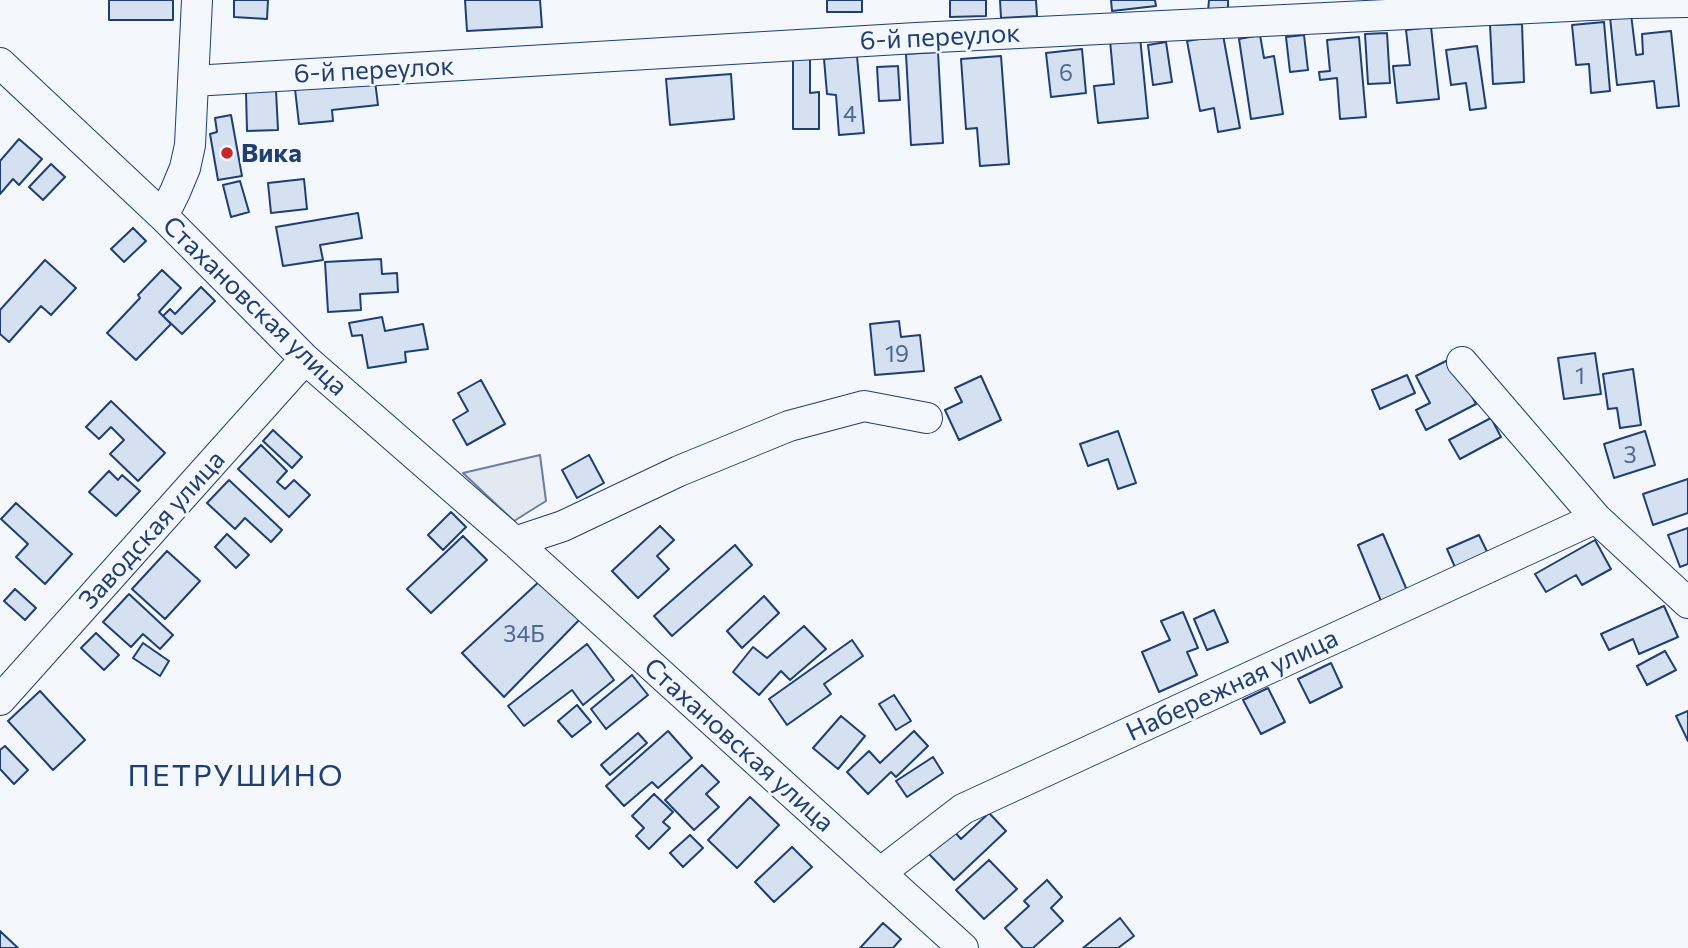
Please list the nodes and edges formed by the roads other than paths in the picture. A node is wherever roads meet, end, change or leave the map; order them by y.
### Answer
1 (197, 0) edge
2 (1632, 2) edge
3 (1688, 2) edge
4 (0, 63) edge
5 (193, 81) junction
6 (163, 216) junction
7 (305, 359) junction
8 (1462, 362) dead end
9 (927, 418) dead end
10 (1596, 518) junction
11 (515, 542) junction
12 (1688, 603) edge
13 (0, 700) edge
14 (880, 873) junction
15 (963, 948) edge

1 - 5 street
2 - 3 street, 6-й переулок
2 - 5 street, 6-й переулок
4 - 6 street, Стахановская улица
5 - 6 street
6 - 7 street, Стахановская улица
7 - 11 street, Стахановская улица
7 - 13 street, Заводская улица
8 - 10 street
9 - 11 street
10 - 12 street
10 - 14 street, Набережная улица
11 - 14 street, Стахановская улица
14 - 15 street, Стахановская улица

